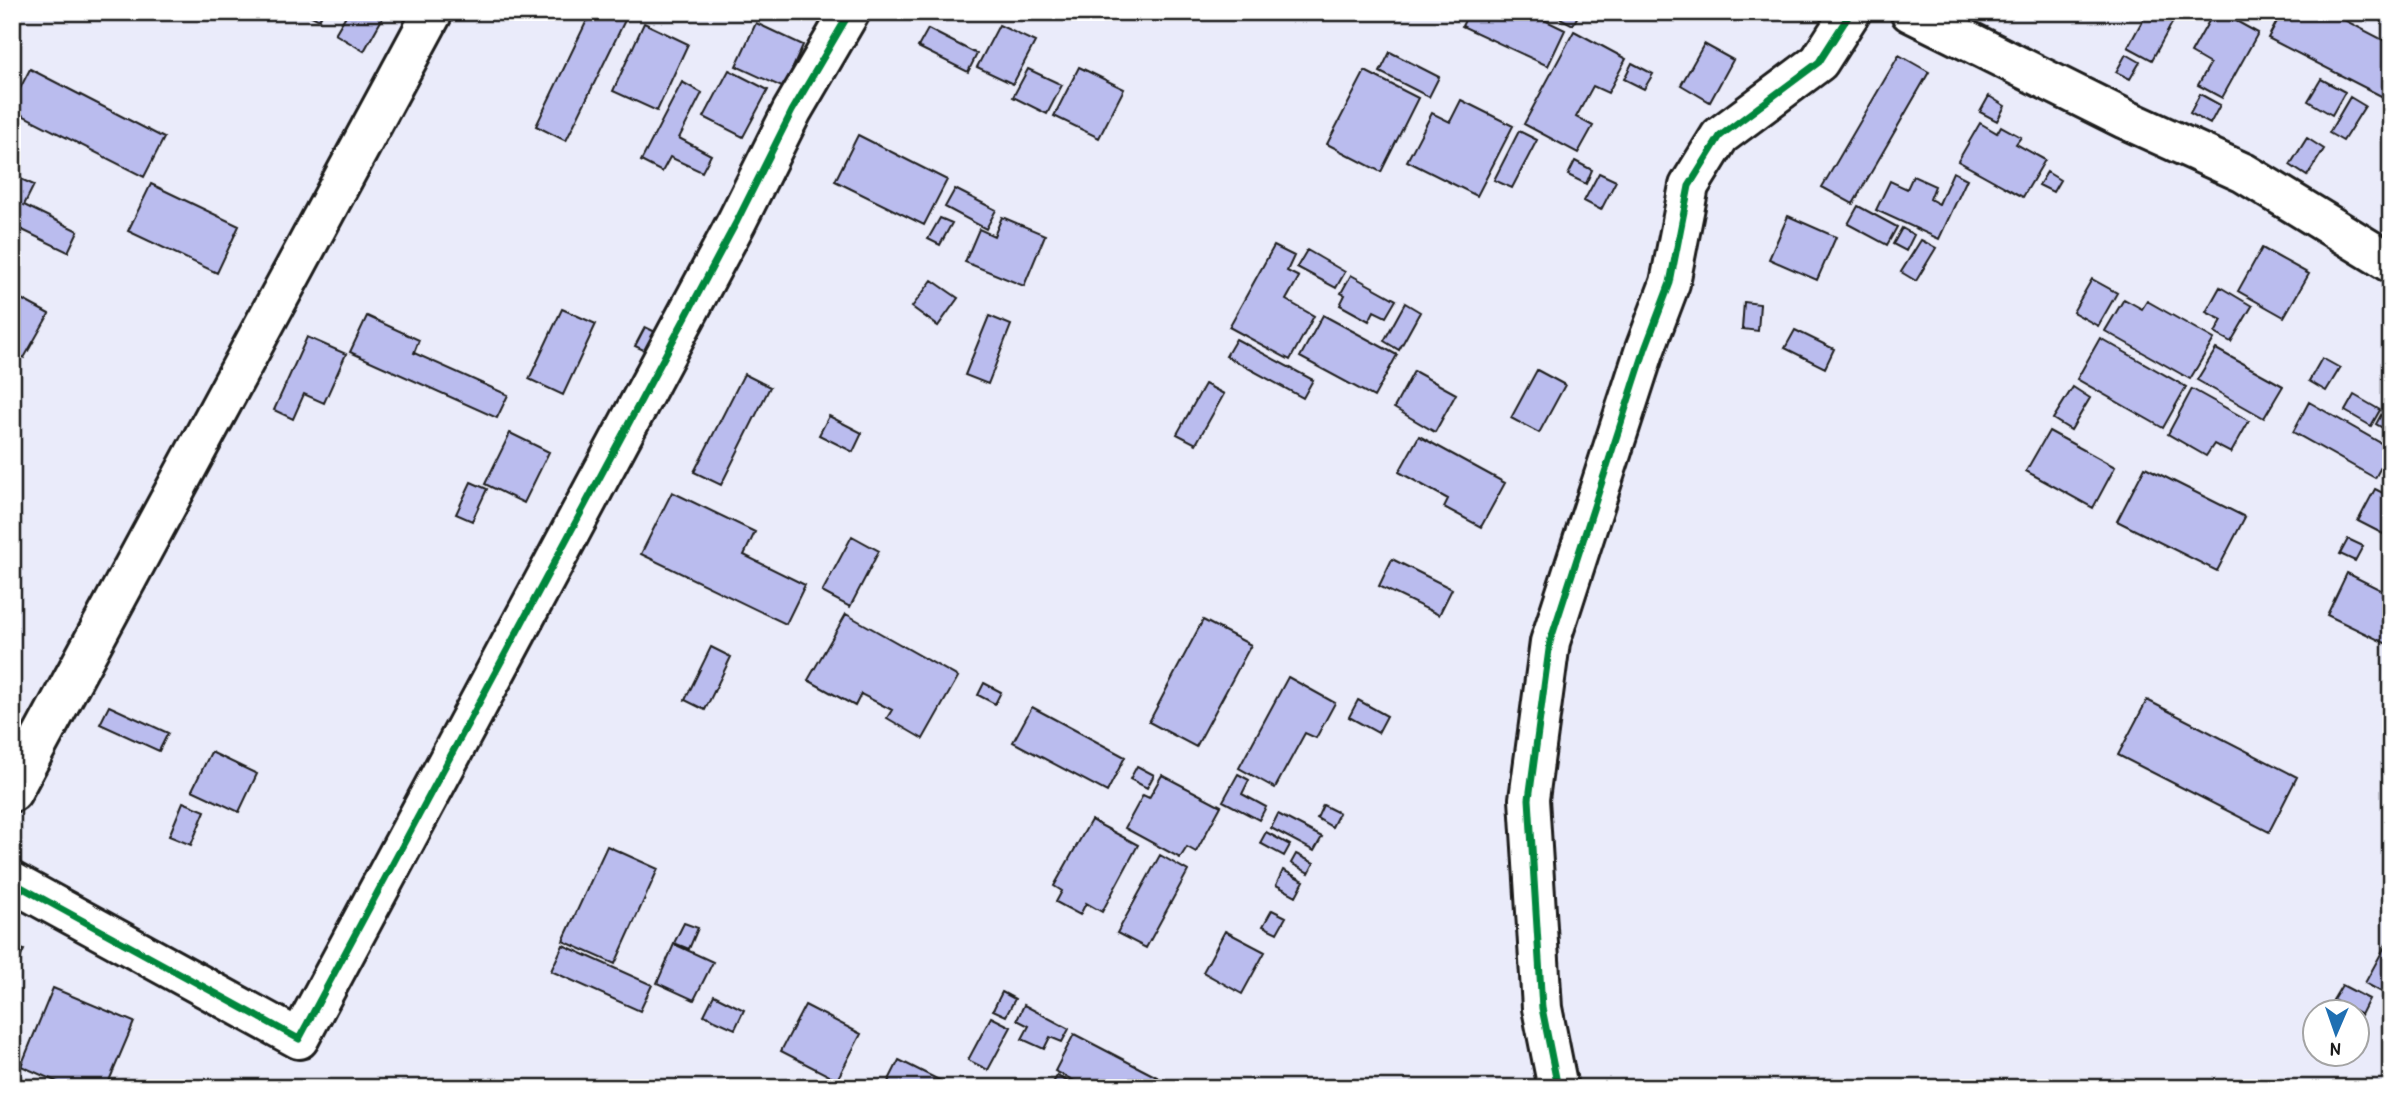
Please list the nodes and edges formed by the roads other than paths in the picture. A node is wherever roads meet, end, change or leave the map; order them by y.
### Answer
1 (433, 12) edge
2 (850, 12) edge
3 (1851, 12) edge
4 (1910, 12) edge
5 (2391, 263) edge
6 (12, 792) edge
7 (12, 882) edge
8 (1558, 1088) edge

1 - 6 street
2 - 7 street
3 - 8 street
4 - 5 street

